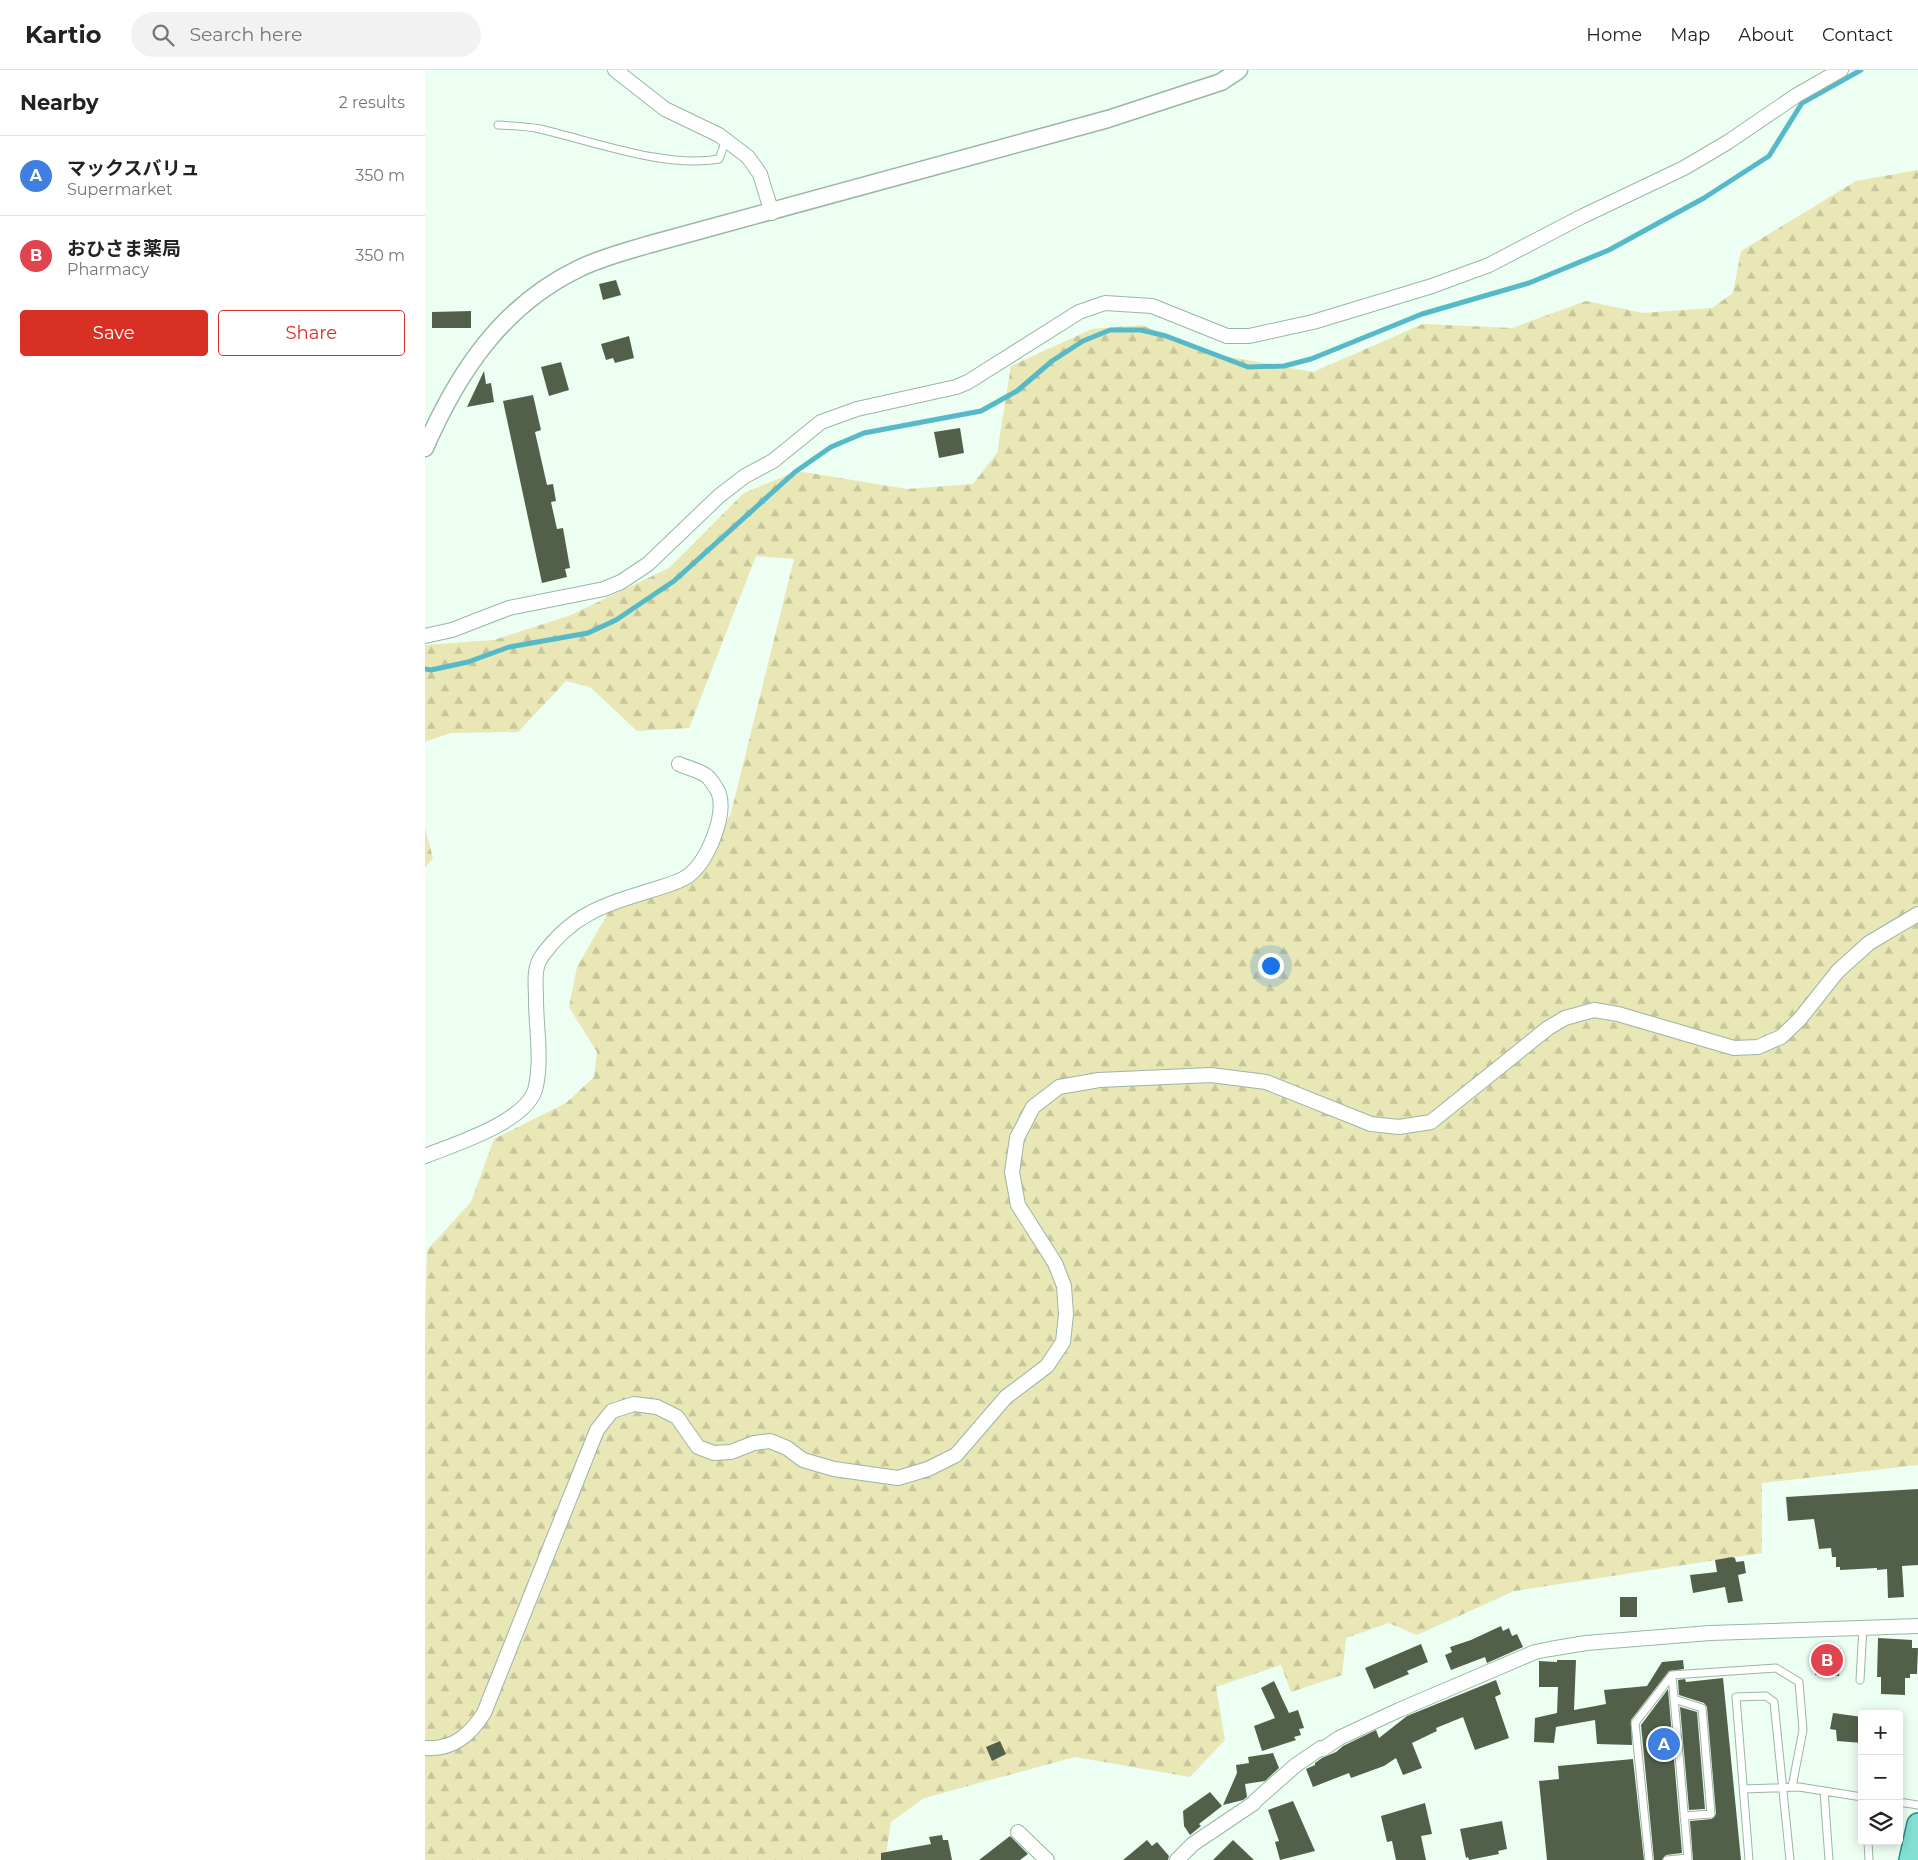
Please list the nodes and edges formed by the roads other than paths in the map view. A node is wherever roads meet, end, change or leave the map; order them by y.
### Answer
1 (615, 70) edge
2 (1239, 70) edge
3 (1841, 70) edge
4 (498, 125) dead end
5 (726, 140) junction
6 (772, 213) junction
7 (425, 448) edge
8 (425, 636) edge
9 (679, 764) dead end
10 (1918, 914) edge
11 (425, 1156) edge
12 (1918, 1626) edge
13 (1863, 1627) junction
14 (1672, 1675) junction
15 (1860, 1680) dead end
16 (1674, 1699) junction
17 (425, 1748) edge
18 (1792, 1787) junction
19 (1783, 1788) junction
20 (1744, 1789) junction
21 (1825, 1791) junction
22 (1858, 1796) edge
23 (1903, 1803) edge
24 (1918, 1805) edge
25 (1684, 1816) junction
26 (1918, 1824) edge
27 (1018, 1832) dead end
28 (1867, 1845) edge
29 (1042, 1859) edge
30 (1177, 1860) edge
31 (1649, 1860) edge
32 (1667, 1860) edge
33 (1749, 1860) edge
34 (1791, 1860) edge
35 (1829, 1860) edge
36 (1869, 1860) edge
37 (1910, 1860) edge

1 - 5 street
2 - 6 street
3 - 8 street
4 - 5 lane
5 - 6 street
6 - 7 street
9 - 11 street
10 - 17 street
12 - 13 street
13 - 15 lane
13 - 30 street
14 - 16 lane
14 - 18 lane
14 - 31 lane
16 - 25 lane
16 - 25 lane
18 - 19 lane
18 - 21 lane
19 - 20 lane
19 - 20 lane
19 - 34 lane
20 - 33 lane
21 - 22 lane
21 - 35 lane
23 - 24 lane
25 - 32 lane
26 - 37 main road
27 - 29 street
28 - 36 lane

